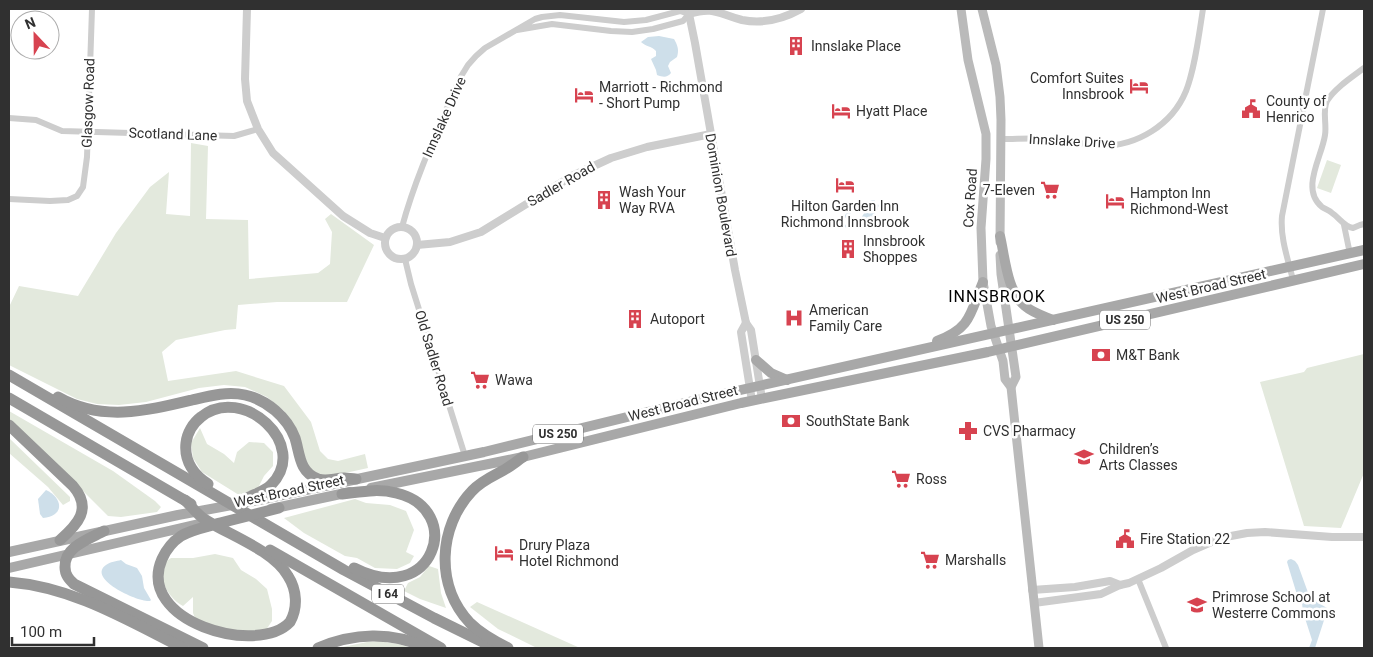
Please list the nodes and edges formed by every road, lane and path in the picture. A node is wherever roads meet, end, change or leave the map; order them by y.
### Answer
1 (92, 9) edge
2 (247, 9) edge
3 (802, 9) edge
4 (961, 9) edge
5 (982, 9) edge
6 (1203, 9) edge
7 (1323, 9) edge
8 (688, 11) edge
9 (516, 30) junction
10 (1364, 68) edge
11 (9, 118) edge
12 (984, 127) junction
13 (258, 129) junction
14 (87, 131) junction
15 (711, 134) junction
16 (986, 139) junction
17 (1001, 139) junction
18 (1002, 156) junction
19 (9, 199) edge
20 (1364, 224) edge
21 (1344, 225) junction
22 (402, 227) junction
23 (1000, 236) junction
24 (385, 238) junction
25 (417, 244) junction
26 (1364, 250) edge
27 (1350, 254) junction
28 (405, 259) junction
29 (1364, 264) edge
30 (1290, 268) junction
31 (1293, 280) junction
32 (983, 282) junction
33 (1053, 320) junction
34 (746, 322) junction
35 (1010, 330) junction
36 (993, 334) junction
37 (1012, 347) junction
38 (926, 349) junction
39 (999, 350) junction
40 (756, 360) junction
41 (9, 375) edge
42 (787, 380) junction
43 (755, 387) junction
44 (1011, 387) junction
45 (9, 398) edge
46 (757, 400) junction
47 (9, 425) edge
48 (464, 456) junction
49 (523, 457) junction
50 (356, 479) junction
51 (342, 494) junction
52 (238, 504) junction
53 (278, 508) junction
54 (262, 523) junction
55 (104, 531) junction
56 (1364, 537) edge
57 (60, 540) junction
58 (253, 544) junction
59 (299, 544) junction
60 (9, 552) edge
61 (68, 554) junction
62 (9, 568) edge
63 (1138, 579) junction
64 (9, 582) edge
65 (1120, 585) junction
66 (1032, 590) junction
67 (1034, 603) junction
68 (183, 648) edge
69 (203, 648) edge
70 (318, 648) edge
71 (427, 648) edge
72 (441, 648) edge
73 (495, 648) edge
74 (508, 648) edge
75 (1039, 648) edge
76 (1166, 648) edge

1 - 14 street, Glasgow Road
2 - 13 street
3 - 8 street, Innslake Drive
4 - 12 main road, Cox Road
5 - 17 main road, Cox Road
6 - 17 street, Innslake Drive
7 - 30 street
8 - 9 street, Innslake Drive
8 - 9 street, Innslake Drive
8 - 15 street, Dominion Boulevard
9 - 22 street, Innslake Drive
10 - 21 street
11 - 14 street, Scotland Lane
12 - 16 main road, Cox Road
12 - 17 main road
13 - 14 street, Scotland Lane
13 - 24 street
14 - 19 street, Glasgow Road
15 - 25 street, Sadler Road
15 - 34 street, Dominion Boulevard
16 - 18 main road
16 - 32 main road, Cox Road
17 - 18 main road, Cox Road
18 - 23 main road, Cox Road
20 - 21 street
21 - 27 street
22 - 24 street
22 - 25 street
23 - 33 main road
23 - 35 main road, Cox Road
24 - 28 street
25 - 28 street
26 - 27 main road, West Broad Street / US 250
27 - 30 main road, West Broad Street / US 250
28 - 48 street, Old Sadler Road
29 - 31 main road, West Broad Street / US 250
30 - 31 street
30 - 33 main road, West Broad Street / US 250
31 - 37 main road, West Broad Street / US 250
32 - 36 main road, Cox Road
32 - 38 main road
33 - 35 main road, West Broad Street / US 250
34 - 40 street, Dominion Boulevard
34 - 43 street, Dominion Boulevard
35 - 36 main road, West Broad Street / US 250
35 - 37 main road, Cox Road
36 - 38 main road, West Broad Street / US 250
36 - 39 main road, Cox Road
37 - 39 main road, West Broad Street / US 250
37 - 44 main road, Cox Road
38 - 42 main road, West Broad Street / US 250
39 - 44 main road, Cox Road
39 - 46 main road, West Broad Street / US 250
40 - 42 main road
40 - 43 street, Dominion Boulevard
41 - 50 highway
41 - 54 highway, I 64
42 - 43 main road, West Broad Street / US 250
43 - 46 street, Dominion Boulevard
43 - 48 main road, West Broad Street / US 250
44 - 66 main road, Cox Road
45 - 58 highway, I 64
46 - 49 main road, West Broad Street / US 250
47 - 57 highway
48 - 50 main road, West Broad Street / US 250
49 - 51 main road, West Broad Street / US 250
49 - 74 highway
50 - 52 main road, West Broad Street / US 250
51 - 53 main road, West Broad Street / US 250
51 - 59 highway
52 - 54 highway
52 - 55 main road, West Broad Street / US 250
53 - 58 highway
53 - 61 main road, West Broad Street / US 250
54 - 59 highway, I 64
55 - 57 main road, West Broad Street / US 250
55 - 61 highway
56 - 63 street
57 - 60 main road, West Broad Street / US 250
58 - 72 highway, I 64
59 - 73 highway, I 64
61 - 62 main road, West Broad Street / US 250
61 - 69 highway
63 - 65 street
63 - 76 street
64 - 68 highway
65 - 66 street
65 - 67 street
66 - 67 main road, Cox Road
67 - 75 main road, Cox Road
70 - 71 highway

